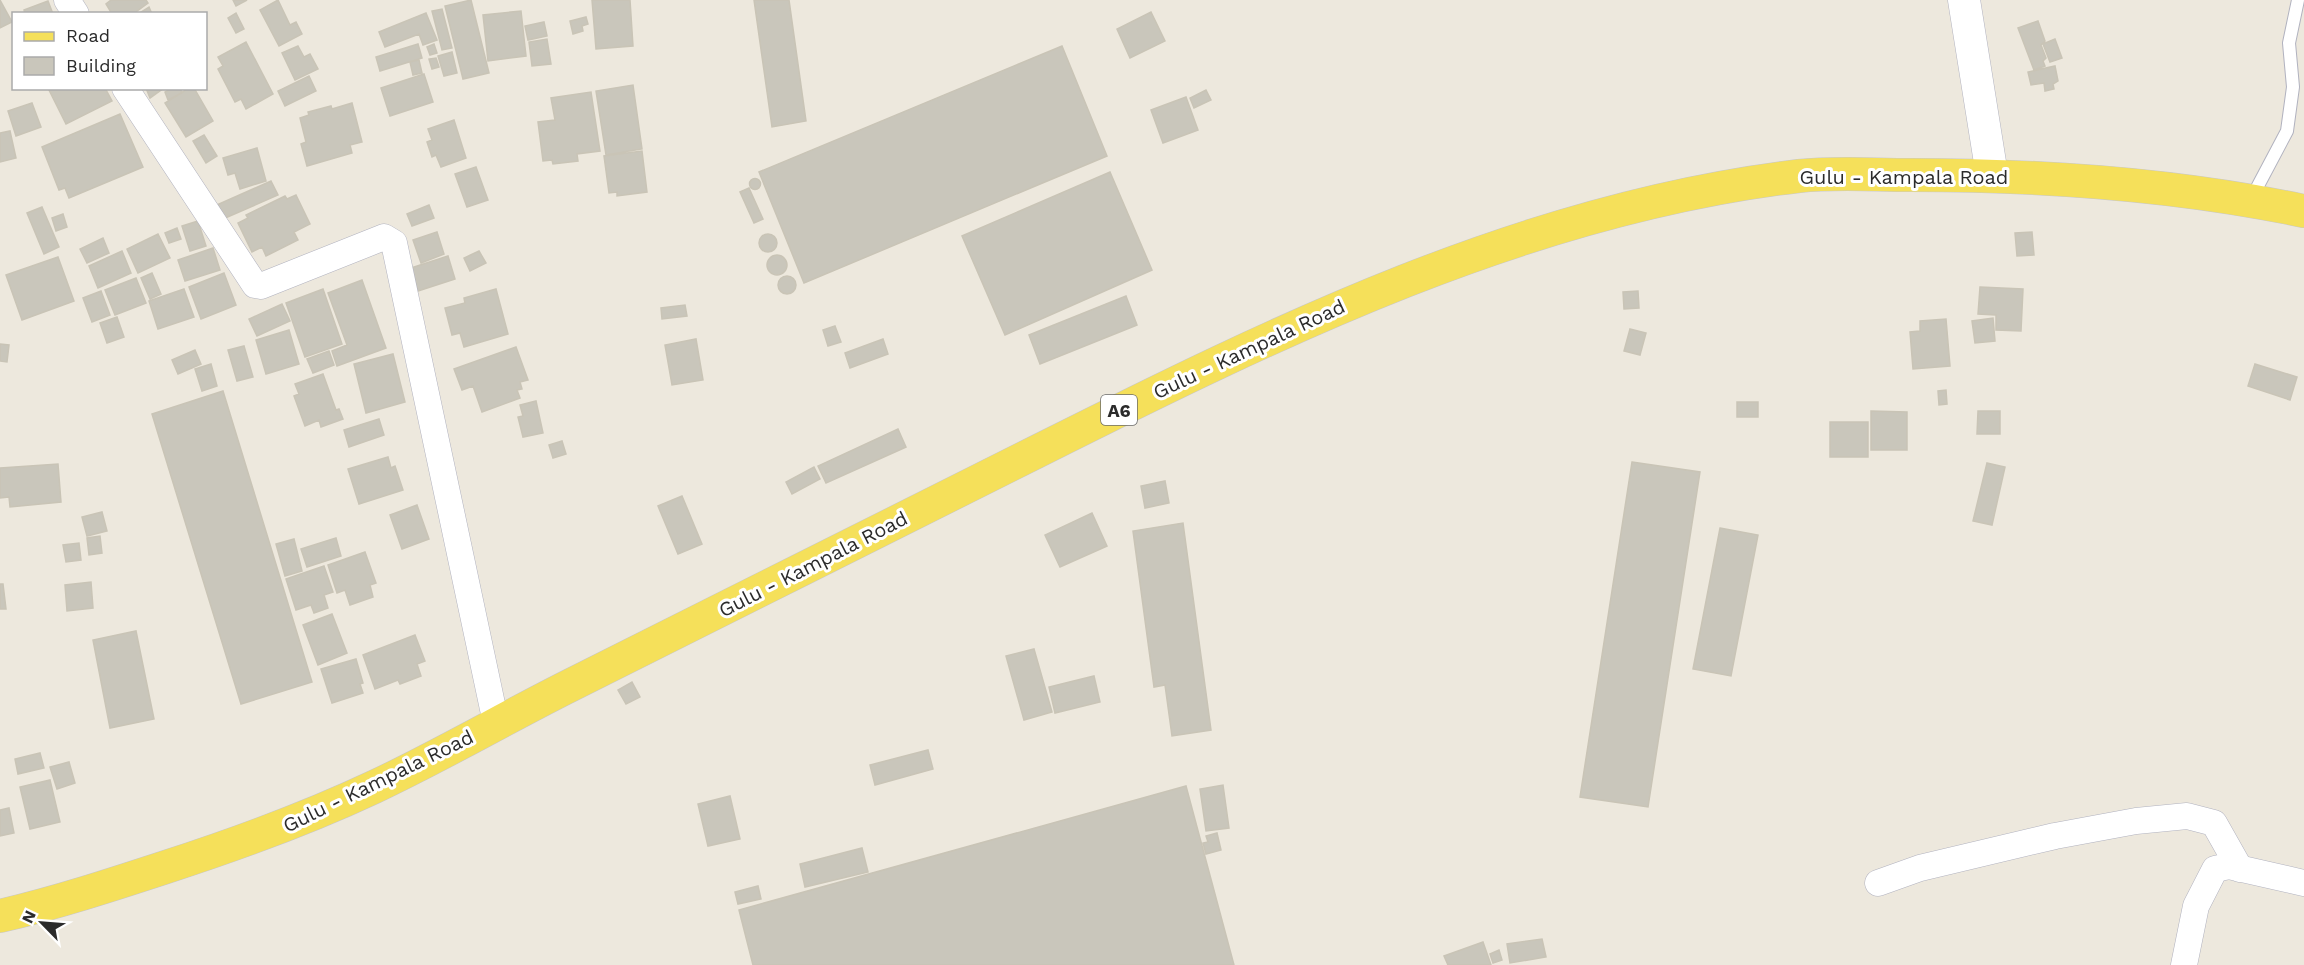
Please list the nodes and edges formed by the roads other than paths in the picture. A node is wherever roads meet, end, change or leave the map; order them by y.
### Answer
1 (1964, 0) edge
2 (2298, 0) edge
3 (126, 90) edge
4 (1992, 175) junction
5 (2250, 200) junction
6 (2304, 211) edge
7 (496, 723) junction
8 (2240, 869) junction
9 (1878, 883) dead end
10 (2304, 883) edge
11 (0, 916) edge
12 (2184, 965) edge

1 - 4 street
2 - 5 lane
3 - 7 street
4 - 5 main road, Gulu - Kampala Road / A6
4 - 7 main road, Gulu - Kampala Road / A6
5 - 6 main road, Gulu - Kampala Road / A6
7 - 11 main road, Gulu - Kampala Road / A6
8 - 9 street
8 - 10 street
8 - 12 street

